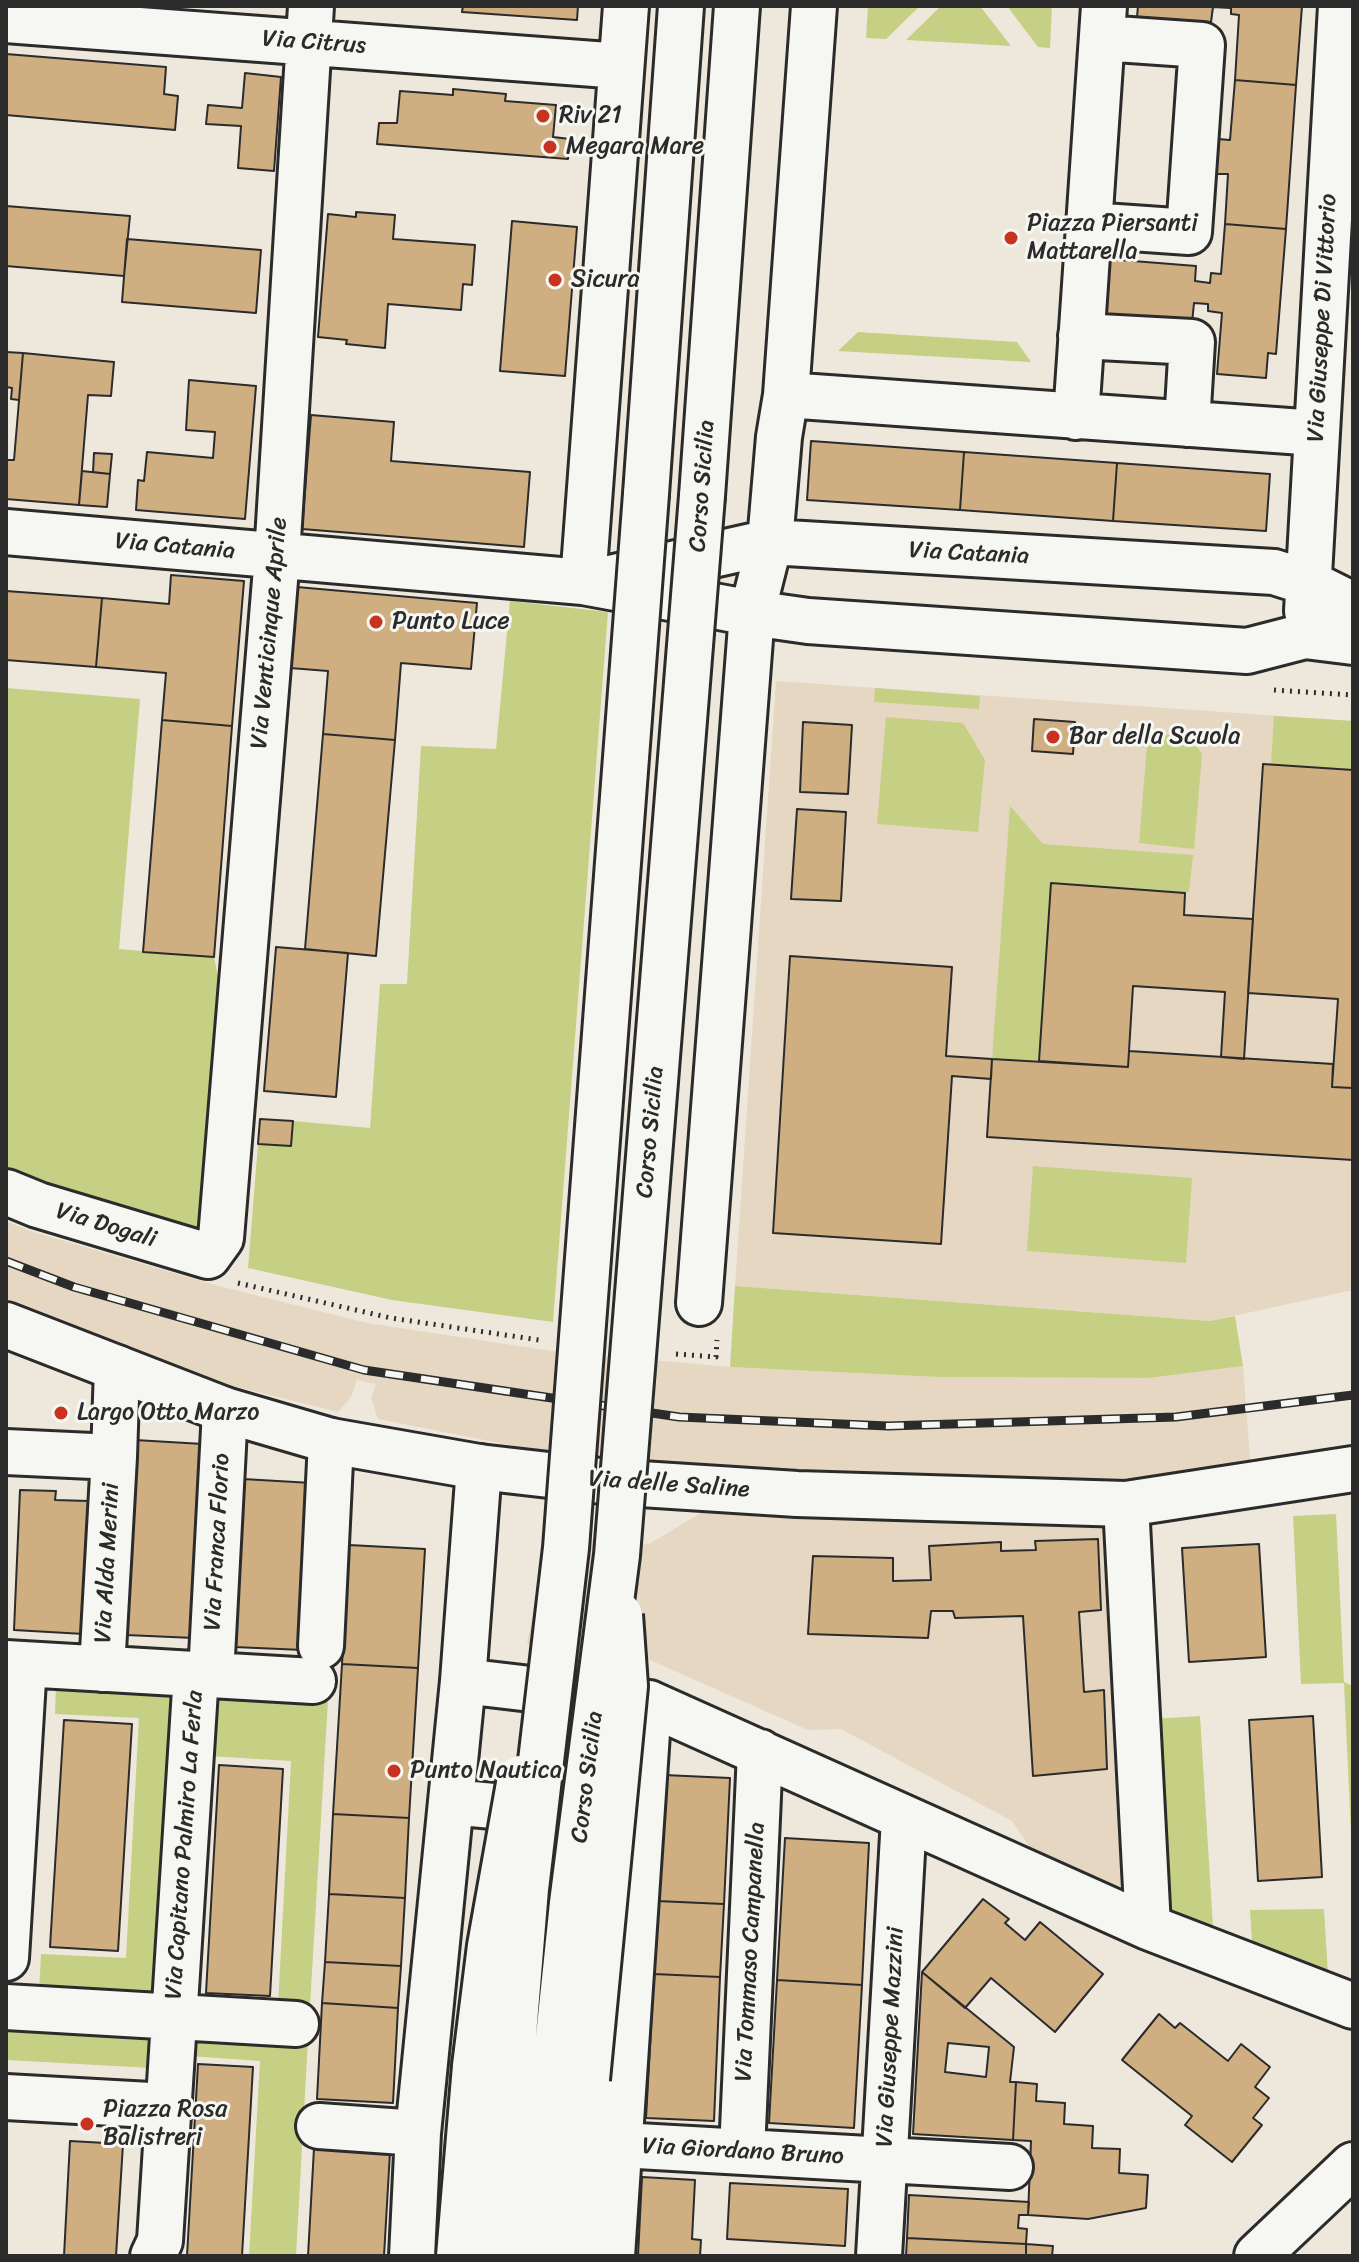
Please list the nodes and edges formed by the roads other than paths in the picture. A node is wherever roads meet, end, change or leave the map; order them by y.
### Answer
1 (626, 6) edge
2 (681, 6) edge
3 (737, 6) edge
4 (814, 6) edge
5 (1341, 6) edge
6 (6, 20) edge
7 (1103, 22) edge
8 (310, 24) edge
9 (621, 66) junction
10 (1089, 225) junction
11 (1081, 336) junction
12 (786, 395) junction
13 (1076, 417) junction
14 (1187, 424) junction
15 (1317, 433) junction
16 (6, 532) edge
17 (770, 542) junction
18 (277, 556) junction
19 (583, 582) junction
20 (1309, 583) junction
21 (1353, 605) edge
22 (752, 613) junction
23 (1305, 636) junction
24 (1353, 642) edge
25 (6, 1192) edge
26 (208, 1256) joint
27 (699, 1303) dead end
28 (6, 1325) edge
29 (117, 1368) junction
30 (225, 1410) junction
31 (331, 1441) junction
32 (6, 1452) edge
33 (114, 1457) junction
34 (479, 1467) junction
35 (1353, 1469) edge
36 (1126, 1504) junction
37 (15, 1664) edge
38 (102, 1669) junction
39 (204, 1674) junction
40 (463, 1681) junction
41 (649, 1703) junction
42 (760, 1752) junction
43 (451, 1802) junction
44 (904, 1818) junction
45 (641, 1820) junction
46 (440, 1904) junction
47 (634, 1925) junction
48 (1148, 1927) junction
49 (6, 1958) edge
50 (431, 1993) junction
51 (1353, 2006) edge
52 (6, 2007) edge
53 (628, 2013) junction
54 (174, 2016) junction
55 (296, 2024) dead end
56 (493, 2068) junction
57 (571, 2077) junction
58 (6, 2097) edge
59 (168, 2106) junction
60 (319, 2126) dead end
61 (418, 2133) junction
62 (620, 2145) junction
63 (742, 2151) junction
64 (884, 2160) junction
65 (1353, 2165) edge
66 (1010, 2167) dead end
67 (153, 2256) edge
68 (412, 2256) edge
69 (459, 2256) edge
70 (499, 2256) edge
71 (540, 2256) edge
72 (575, 2256) edge
73 (612, 2256) edge
74 (879, 2256) edge
75 (1257, 2256) edge

1 - 9 street
2 - 56 street, Corso Sicilia, bridge
3 - 57 street, Corso Sicilia, bridge
4 - 12 street
5 - 15 street, Via Giuseppe Di Vittorio
6 - 8 street, Via Citrus
7 - 10 street
7 - 10 street
8 - 9 street, Via Citrus
8 - 18 street, Via Venticinque Aprile
9 - 19 street
10 - 11 street
11 - 13 street
11 - 14 street
12 - 13 street
12 - 17 street
13 - 14 street
14 - 15 street
15 - 20 street, Via Giuseppe Di Vittorio
16 - 18 street, Via Catania
17 - 19 street, Via Catania
17 - 20 street, Via Catania
17 - 22 street
18 - 19 street, Via Catania
18 - 26 street, Via Venticinque Aprile
19 - 22 street, Via Catania
20 - 21 street, Via Catania
20 - 23 street, Via Giuseppe Di Vittorio
22 - 23 street, Via Catania
22 - 27 street
23 - 24 street, Via Catania
25 - 26 street, Via Dogali
28 - 29 street, Via delle Saline
29 - 30 street, Via delle Saline
29 - 33 street, Via Alda Merini
30 - 31 street, Via delle Saline
30 - 39 street, Via Franca Florio
31 - 34 street, Via delle Saline
31 - 39 street
32 - 33 street
33 - 38 street, Via Alda Merini
34 - 36 street, Via delle Saline
34 - 40 street
35 - 36 street, Via delle Saline
36 - 48 street
37 - 38 street
37 - 49 street
38 - 39 street
39 - 54 street, Via Capitano Palmiro La Ferla
40 - 41 street
40 - 43 street
41 - 42 street
41 - 45 street
42 - 44 street
42 - 63 street, Via Tommaso Campanella
43 - 45 street
43 - 46 street
44 - 48 street
44 - 64 street, Via Giuseppe Mazzini
45 - 47 street
46 - 47 street
46 - 50 street
47 - 53 street
48 - 51 street
50 - 53 street
50 - 61 street
52 - 54 street
53 - 62 street
54 - 55 street
54 - 59 street, Via Capitano Palmiro La Ferla
56 - 69 street
56 - 70 street, Corso Sicilia
57 - 71 street, Corso Sicilia
57 - 72 street
58 - 59 street
59 - 67 street, Via Capitano Palmiro La Ferla
60 - 61 street
61 - 68 street
62 - 63 street, Via Giordano Bruno
62 - 73 street
63 - 64 street, Via Giordano Bruno
64 - 66 street, Via Giordano Bruno
64 - 74 street, Via Giuseppe Mazzini
65 - 75 street

